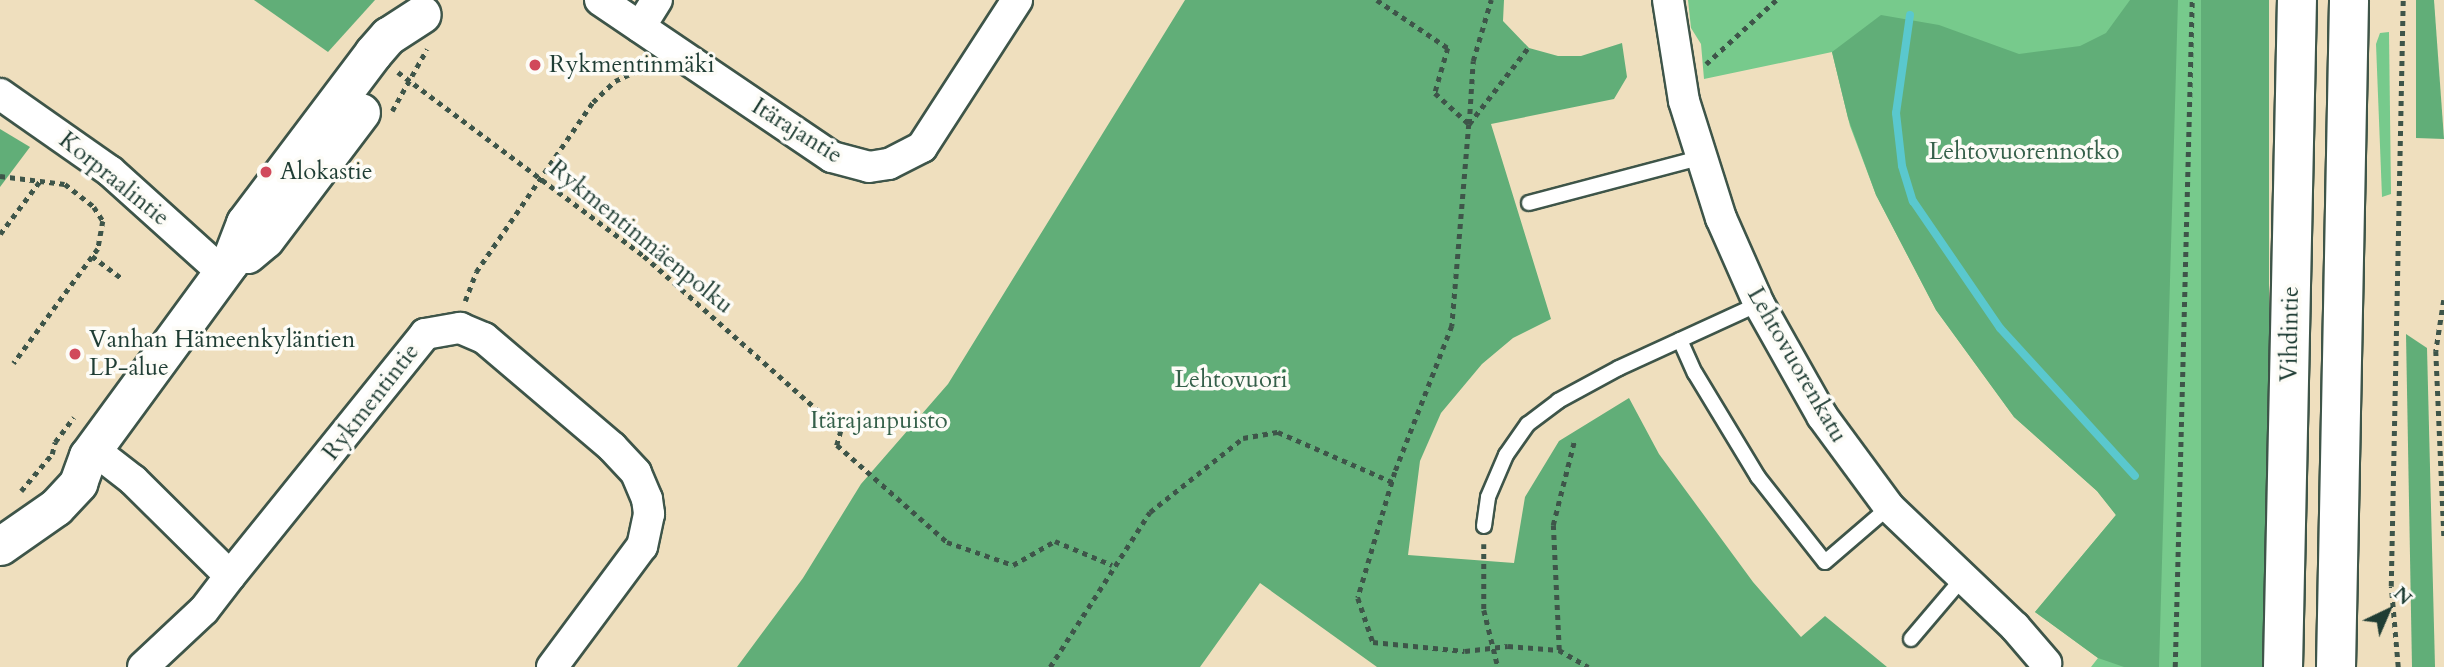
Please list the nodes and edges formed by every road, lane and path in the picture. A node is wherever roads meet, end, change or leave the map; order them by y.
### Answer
1 (600, 0) edge
2 (657, 0) edge
3 (1017, 0) edge
4 (1377, 0) edge
5 (1491, 0) edge
6 (1668, 0) edge
7 (1776, 0) edge
8 (2192, 0) edge
9 (2297, 0) edge
10 (2349, 0) edge
11 (2403, 0) edge
12 (427, 7) edge
13 (640, 27) junction
14 (1528, 48) dead end
15 (658, 62) dead end
16 (1704, 66) dead end
17 (411, 81) dead end
18 (0, 94) edge
19 (1469, 124) junction
20 (1699, 158) junction
21 (0, 176) edge
22 (541, 178) junction
23 (41, 180) junction
24 (1530, 203) dead end
25 (0, 234) edge
26 (92, 256) junction
27 (226, 267) junction
28 (121, 278) dead end
29 (2444, 300) edge
30 (1759, 304) junction
31 (463, 312) dead end
32 (1680, 340) junction
33 (14, 363) dead end
34 (1574, 442) dead end
35 (90, 452) junction
36 (1395, 483) junction
37 (1889, 507) junction
38 (1484, 526) joint
39 (2444, 537) edge
40 (9, 538) edge
41 (1112, 565) junction
42 (230, 576) junction
43 (1961, 580) junction
44 (1912, 639) dead end
45 (1493, 650) junction
46 (1559, 650) junction
47 (2046, 663) dead end
48 (143, 667) edge
49 (552, 667) edge
50 (1050, 667) edge
51 (1498, 667) edge
52 (1590, 667) edge
53 (2175, 667) edge
54 (2283, 667) edge
55 (2336, 667) edge
56 (2398, 667) edge

1 - 13 street, Itärajantie
2 - 13 street
3 - 13 street, Itärajantie
4 - 19 path
5 - 19 path
6 - 20 street, Lehtovuorenkatu
7 - 16 path
8 - 53 path
9 - 54 main road, Vihdintie
10 - 55 main road
11 - 56 path
12 - 27 street
14 - 19 path
15 - 22 path
17 - 22 path, Rykmentinmäenpolku
18 - 27 street, Korpraalintie
19 - 36 path
20 - 24 lane
20 - 30 street, Lehtovuorenkatu
21 - 23 path
22 - 31 path
22 - 41 path, Rykmentinmäenpolku
23 - 25 path
23 - 26 path
26 - 28 path
26 - 33 path
27 - 35 street
29 - 39 path
30 - 32 lane
30 - 37 street, Lehtovuorenkatu
32 - 37 lane
32 - 38 lane
34 - 46 path
35 - 40 street
35 - 42 street
36 - 41 path
36 - 45 path
37 - 43 street, Lehtovuorenkatu
38 - 45 path
41 - 50 path
42 - 48 street, Rykmentintie
42 - 49 street, Rykmentintie
43 - 44 lane
43 - 47 street, Lehtovuorenkatu
45 - 46 path
45 - 51 path
46 - 52 path

